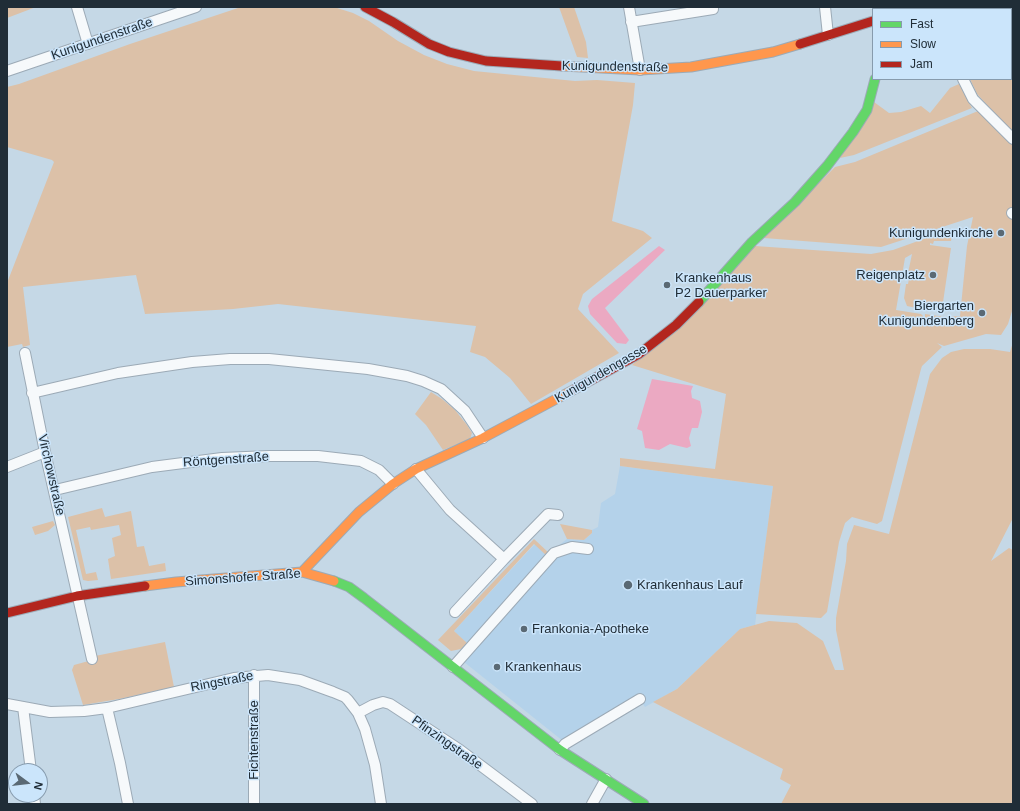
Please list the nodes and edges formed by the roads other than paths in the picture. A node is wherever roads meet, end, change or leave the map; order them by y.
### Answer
1 (77, 7) edge
2 (196, 7) edge
3 (365, 7) edge
4 (629, 7) edge
5 (713, 7) edge
6 (825, 7) edge
7 (872, 21) edge
8 (632, 22) junction
9 (828, 35) junction
10 (88, 44) junction
11 (640, 70) junction
12 (7, 71) edge
13 (875, 80) edge
14 (964, 80) edge
15 (1013, 139) edge
16 (25, 353) dead end
17 (32, 392) junction
18 (483, 438) junction
19 (45, 452) junction
20 (7, 467) edge
21 (416, 469) junction
22 (393, 484) junction
23 (54, 490) junction
24 (558, 515) dead end
25 (588, 549) dead end
26 (504, 559) junction
27 (302, 572) junction
28 (77, 596) junction
29 (455, 612) dead end
30 (7, 613) edge
31 (92, 659) dead end
32 (453, 667) junction
33 (254, 675) junction
34 (640, 699) dead end
35 (7, 704) edge
36 (23, 707) junction
37 (107, 708) junction
38 (358, 713) junction
39 (560, 750) junction
40 (30, 763) edge
41 (606, 779) junction
42 (128, 804) edge
43 (254, 804) edge
44 (381, 804) edge
45 (532, 804) edge
46 (592, 804) edge
47 (644, 804) edge

1 - 10 street
2 - 10 street, Kunigundenstraße
3 - 11 street, Kunigundenstraße
4 - 8 street
5 - 8 street
6 - 9 street
7 - 9 street, Kunigundenstraße
8 - 11 street
9 - 11 street, Kunigundenstraße
10 - 12 street, Kunigundenstraße
13 - 18 street, Kunigundengasse
14 - 15 street
16 - 17 street, Virchowstraße
17 - 18 street
17 - 19 street, Virchowstraße
18 - 21 street, Kunigundengasse
19 - 20 street
19 - 23 street, Virchowstraße
21 - 22 street, Kunigundengasse
21 - 26 street
22 - 23 street, Röntgenstraße
22 - 27 street, Kunigundengasse
23 - 28 street, Virchowstraße
24 - 26 street
25 - 32 street
26 - 29 street
27 - 28 street, Simonshofer Straße
27 - 32 street, Simonshofer Straße
28 - 30 street, Simonshofer Straße
28 - 31 street, Virchowstraße
32 - 39 street, Simonshofer Straße
33 - 37 street, Ringstraße
33 - 38 street, Ringstraße
33 - 43 street, Fichtenstraße
34 - 39 street
35 - 36 street, Ringstraße
36 - 37 street, Ringstraße
36 - 40 street
37 - 42 street
38 - 44 street, Ringstraße
38 - 45 street, Pfinzingstraße
39 - 41 street, Simonshofer Straße
41 - 46 street
41 - 47 street, Simonshofer Straße

